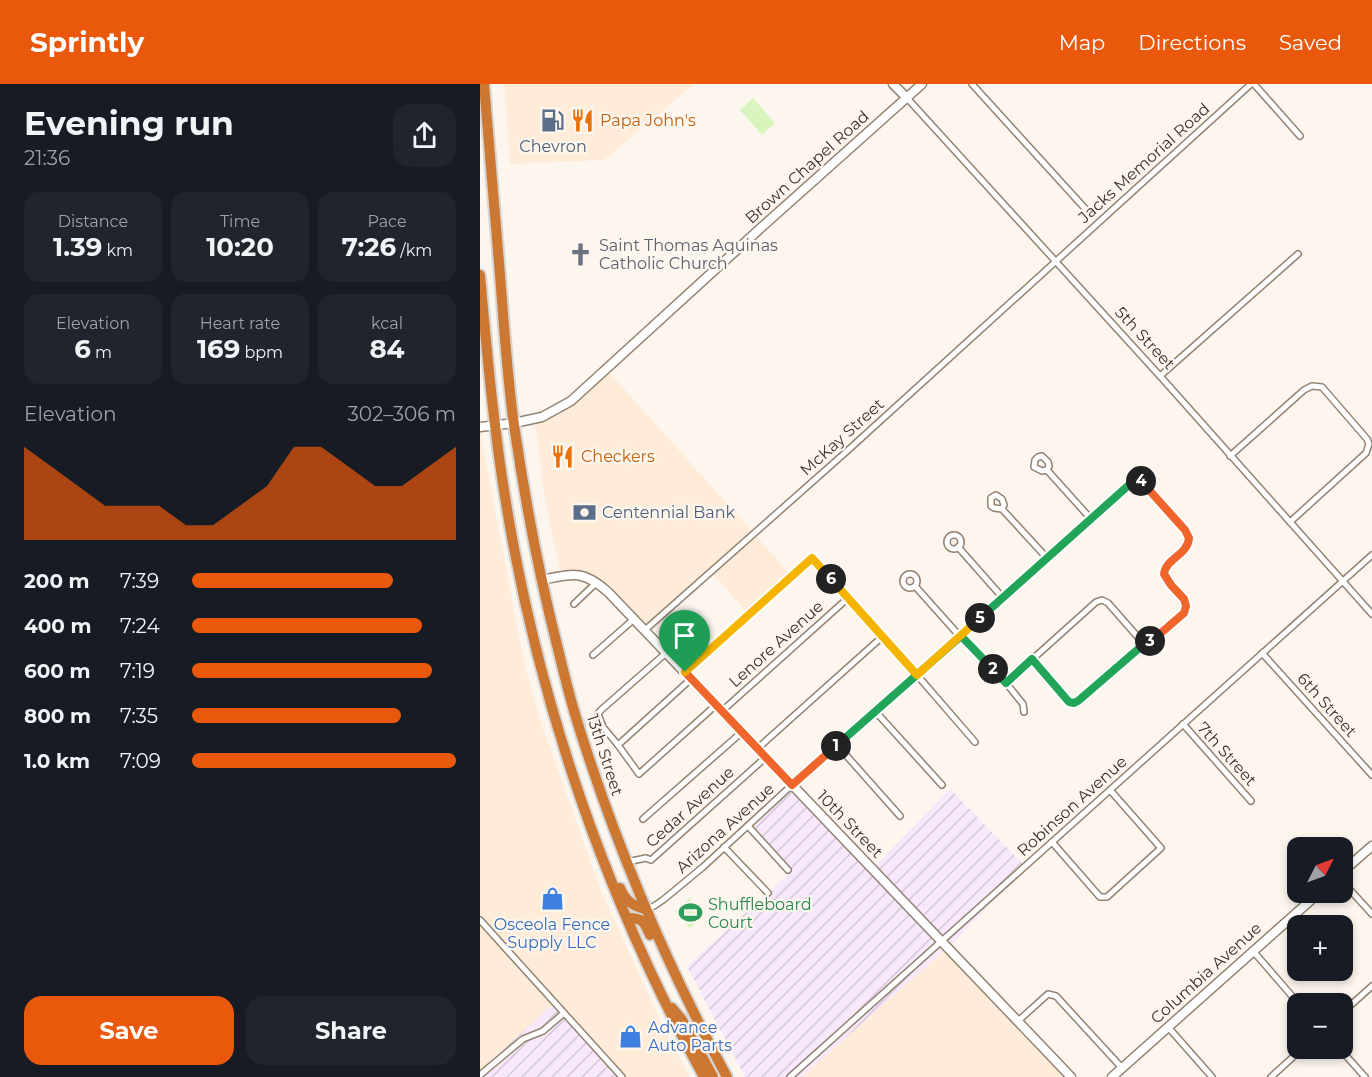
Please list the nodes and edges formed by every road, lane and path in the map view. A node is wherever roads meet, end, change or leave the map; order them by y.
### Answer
1 (484, 84) edge
2 (894, 84) edge
3 (922, 84) edge
4 (972, 84) edge
5 (1253, 84) edge
6 (482, 96) edge
7 (907, 98) junction
8 (480, 117) edge
9 (1300, 136) dead end
10 (491, 167) junction
11 (1090, 214) dead end
12 (1298, 254) dead end
13 (1055, 263) junction
14 (480, 275) edge
15 (1160, 376) junction
16 (514, 423) junction
17 (495, 426) junction
18 (480, 427) edge
19 (1230, 456) junction
20 (1047, 470) dead end
21 (1002, 509) dead end
22 (1091, 519) junction
23 (1290, 522) junction
24 (958, 547) dead end
25 (1372, 555) edge
26 (1047, 558) junction
27 (541, 580) junction
28 (1343, 581) junction
29 (597, 582) junction
30 (915, 586) dead end
31 (848, 598) junction
32 (1004, 598) junction
33 (574, 604) dead end
34 (1372, 614) edge
35 (634, 619) junction
36 (645, 630) junction
37 (961, 636) junction
38 (882, 637) junction
39 (1144, 644) junction
40 (666, 652) junction
41 (1263, 653) junction
42 (593, 655) dead end
43 (1032, 659) junction
44 (917, 675) junction
45 (688, 676) junction
46 (1006, 683) junction
47 (719, 708) junction
48 (875, 711) junction
49 (1024, 712) dead end
50 (1183, 724) junction
51 (742, 732) junction
52 (975, 742) dead end
53 (618, 745) junction
54 (837, 746) junction
55 (758, 748) junction
56 (766, 757) junction
57 (1372, 775) edge
58 (792, 785) junction
59 (942, 785) dead end
60 (1110, 790) junction
61 (1251, 801) dead end
62 (900, 816) dead end
63 (643, 819) dead end
64 (748, 826) junction
65 (1052, 842) junction
66 (1372, 846) edge
67 (724, 847) junction
68 (627, 862) junction
69 (1353, 862) edge
70 (607, 870) junction
71 (788, 870) dead end
72 (768, 893) dead end
73 (1353, 893) edge
74 (1308, 903) edge
75 (646, 909) junction
76 (1372, 914) edge
77 (627, 918) junction
78 (480, 920) edge
79 (942, 941) junction
80 (1253, 951) junction
81 (1372, 986) edge
82 (683, 990) junction
83 (1289, 993) edge
84 (664, 999) junction
85 (1353, 1003) edge
86 (564, 1013) junction
87 (1018, 1022) junction
88 (1168, 1027) junction
89 (1291, 1059) edge
90 (1349, 1059) edge
91 (1122, 1068) junction
92 (480, 1075) edge
93 (622, 1077) edge
94 (704, 1077) edge
95 (713, 1077) edge
96 (727, 1077) edge
97 (790, 1077) edge
98 (1071, 1077) edge
99 (1112, 1077) edge
100 (1212, 1077) edge
101 (1271, 1077) edge
102 (1365, 1077) edge

1 - 6 highway
2 - 7 street, 5th Street
3 - 7 street, Brown Chapel Road
4 - 11 street
5 - 9 street, Jacks Memorial Road
5 - 13 street, Jacks Memorial Road
6 - 10 highway
7 - 13 street, 5th Street
7 - 16 street, Brown Chapel Road
8 - 10 highway
10 - 16 highway, 13th Street
12 - 15 street
13 - 15 street, 5th Street
13 - 36 street, McKay Street
14 - 17 highway
15 - 19 street, 5th Street
16 - 17 street, Brown Chapel Road
16 - 27 highway, 13th Street
17 - 18 street, Brown Chapel Road
17 - 70 highway
19 - 23 street, 5th Street
19 - 23 street
20 - 22 street
21 - 26 street
22 - 26 street, Arizona Avenue
22 - 39 street, Arizona Avenue
23 - 28 street, 5th Street
24 - 32 street
25 - 28 street, Robinson Avenue
26 - 32 street, Arizona Avenue
27 - 29 street
27 - 68 highway, 13th Street
28 - 34 street, 5th Street
28 - 41 street, Robinson Avenue
29 - 33 street
29 - 35 street, 10th Street
30 - 37 street
31 - 38 street
31 - 45 street
31 - 47 street, Lenore Avenue
32 - 37 street, Arizona Avenue
35 - 36 street, 10th Street
35 - 42 street
36 - 40 street, 10th Street
37 - 44 street, Arizona Avenue
37 - 46 street
38 - 44 street
38 - 55 street
39 - 43 street
39 - 43 street
40 - 45 street, 10th Street
40 - 53 street
41 - 50 street, Robinson Avenue
41 - 57 street, 6th Street
43 - 46 street
44 - 48 street, Arizona Avenue
44 - 52 street
45 - 47 street, 10th Street
45 - 53 street
46 - 49 street
47 - 51 street, 10th Street
47 - 53 street, Lenore Avenue
48 - 54 street, Arizona Avenue
48 - 59 street
50 - 60 street, Robinson Avenue
50 - 61 street, 7th Street
51 - 55 street, 10th Street
51 - 63 street
54 - 58 street, Arizona Avenue
54 - 62 street
55 - 56 street, 10th Street
56 - 58 street, 10th Street
56 - 68 street, Cedar Avenue
58 - 64 street, Arizona Avenue
58 - 79 street, 10th Street
60 - 65 street, Robinson Avenue
60 - 65 street
64 - 67 street, Arizona Avenue
64 - 71 street
65 - 79 street, Robinson Avenue
66 - 69 street
67 - 72 street
67 - 75 street, Arizona Avenue
68 - 75 highway, 13th Street
70 - 75 highway
70 - 77 highway
73 - 76 street
74 - 80 street, Columbia Avenue
75 - 82 highway, 13th Street
77 - 82 highway
77 - 84 highway
78 - 86 street
79 - 87 street, 10th Street
79 - 97 street, Robinson Avenue
80 - 83 street
80 - 88 street, Columbia Avenue
81 - 85 street
82 - 96 highway, 13th Street
84 - 94 highway
84 - 95 highway
86 - 92 street
86 - 93 street
87 - 91 street
87 - 98 street, 10th Street
88 - 91 street, Columbia Avenue
88 - 100 street
89 - 101 street
90 - 102 street
91 - 99 street, Columbia Avenue

